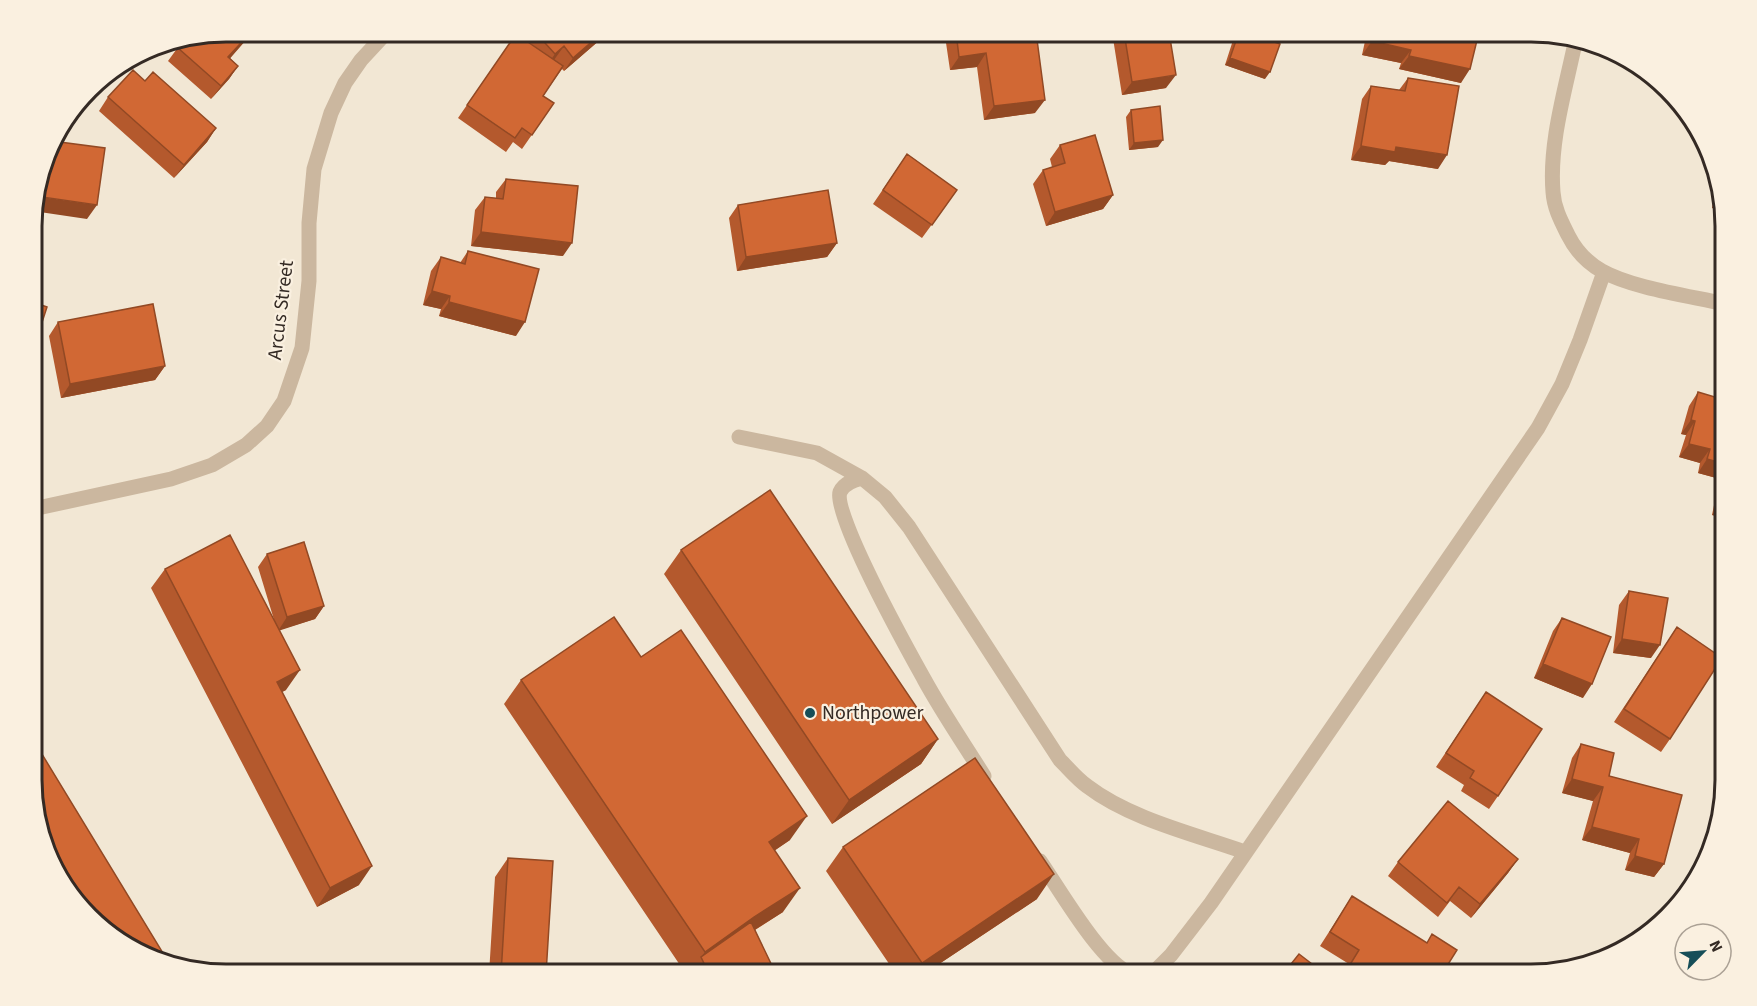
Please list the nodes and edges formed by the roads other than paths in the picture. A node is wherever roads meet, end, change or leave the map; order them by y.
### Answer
1 (378, 42) edge
2 (1574, 47) edge
3 (1604, 272) junction
4 (1715, 302) edge
5 (740, 437) dead end
6 (862, 478) junction
7 (42, 507) edge
8 (992, 788) edge
9 (1029, 845) edge
10 (1245, 852) junction
11 (1115, 964) edge
12 (1162, 964) edge

1 - 7 street, Arcus Street
2 - 3 street
3 - 4 street
3 - 10 street
5 - 6 street
6 - 8 street
6 - 10 street
9 - 11 street
10 - 12 street

